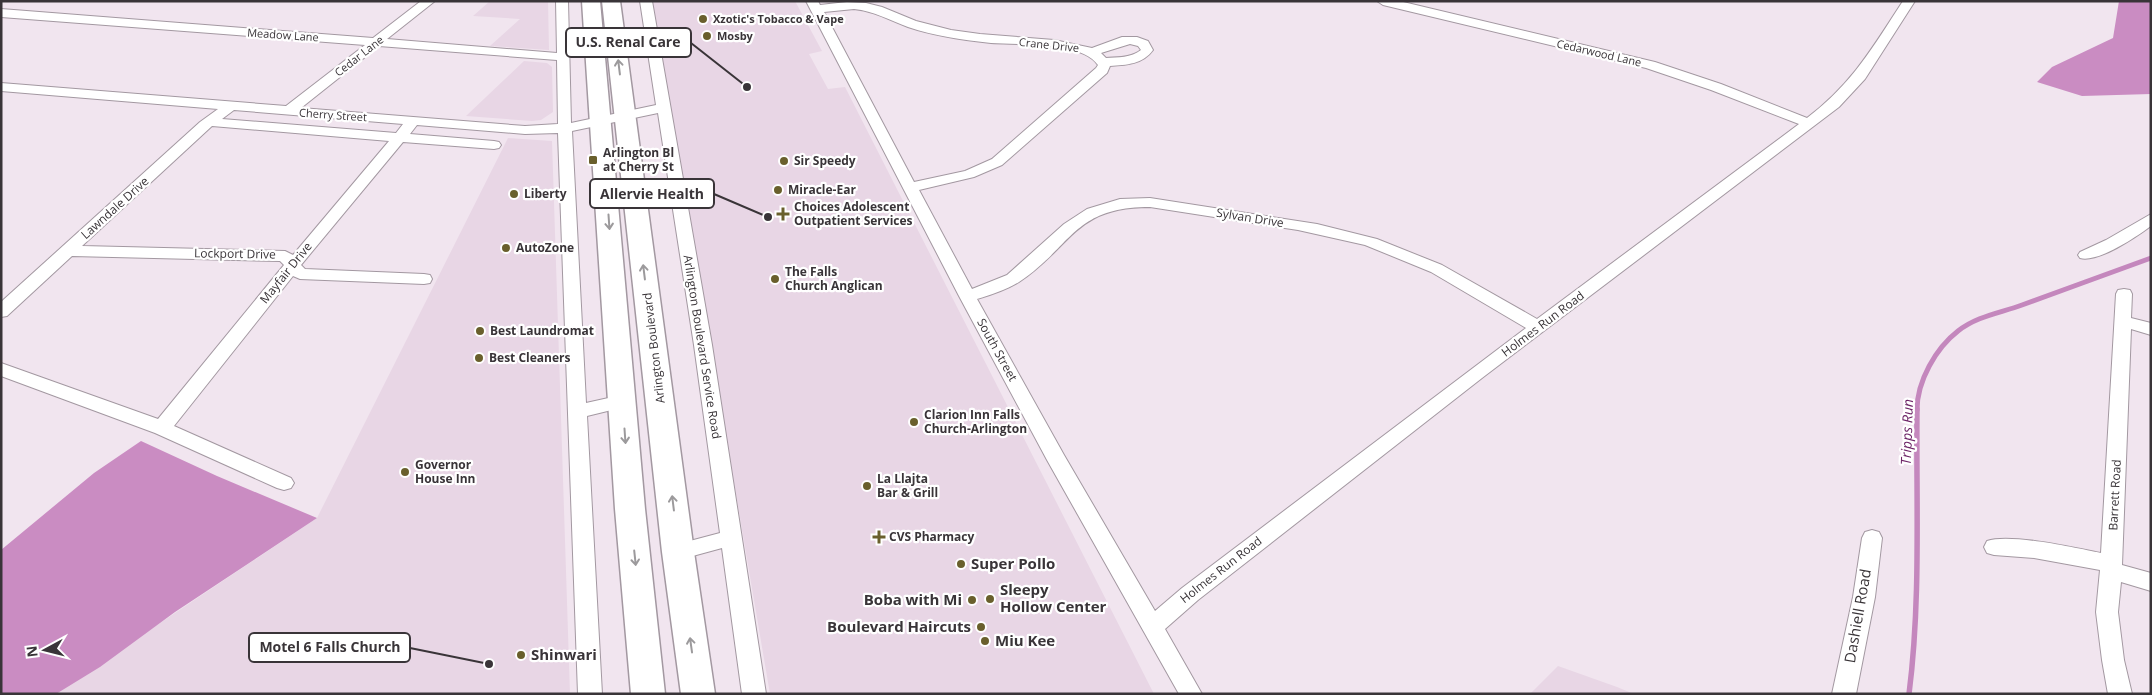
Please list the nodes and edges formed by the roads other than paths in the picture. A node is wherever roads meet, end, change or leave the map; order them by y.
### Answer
1 (430, 1) edge
2 (562, 1) edge
3 (591, 1) edge
4 (611, 1) edge
5 (646, 1) edge
6 (1383, 1) edge
7 (1909, 1) edge
8 (814, 5) edge
9 (1, 14) edge
10 (377, 42) junction
11 (1093, 52) junction
12 (564, 57) junction
13 (1103, 62) junction
14 (1, 87) edge
15 (231, 106) junction
16 (662, 108) junction
17 (288, 111) junction
18 (614, 118) junction
19 (413, 121) junction
20 (210, 122) junction
21 (1809, 123) junction
22 (565, 128) junction
23 (400, 136) junction
24 (494, 145) dead end
25 (910, 187) junction
26 (2151, 219) edge
27 (68, 251) junction
28 (2086, 255) dead end
29 (293, 264) junction
30 (424, 279) dead end
31 (2124, 294) dead end
32 (967, 296) junction
33 (1, 312) edge
34 (2123, 321) junction
35 (1539, 328) junction
36 (2151, 329) edge
37 (1, 368) edge
38 (622, 400) junction
39 (578, 412) junction
40 (162, 428) junction
41 (284, 483) dead end
42 (731, 538) junction
43 (1872, 538) dead end
44 (1994, 547) dead end
45 (678, 552) junction
46 (2111, 567) junction
47 (2151, 582) edge
48 (1154, 626) junction
49 (590, 694) edge
50 (648, 694) edge
51 (698, 694) edge
52 (754, 694) edge
53 (1191, 694) edge
54 (1844, 694) edge
55 (2120, 694) edge

1 - 10 street, Cedar Lane
2 - 12 street
3 - 18 highway, Arlington Boulevard
18 -> 4 highway, Arlington Boulevard
5 - 16 street, Arlington Boulevard Service Road
6 - 21 street, Cedarwood Lane
7 - 21 street, Holmes Run Road
8 - 11 street, Crane Drive
8 - 25 street, South Street
9 - 10 street, Meadow Lane
10 - 12 street, Meadow Lane
10 - 17 street, Cedar Lane
11 - 13 street, Crane Drive
11 - 13 street
12 - 22 street
13 - 25 street
14 - 15 street, Cherry Street
15 - 17 street, Cherry Street
15 - 20 street, Lawndale Drive
16 - 18 street, Cherry Street
16 - 42 street, Arlington Boulevard Service Road
17 - 19 street, Cherry Street
18 - 22 street, Cherry Street
18 -> 38 highway, Arlington Boulevard
45 -> 18 highway, Arlington Boulevard
19 - 22 street, Cherry Street
19 - 23 street, Mayfair Drive
20 - 23 street, Cherry Street
20 - 27 street, Lawndale Drive
21 - 35 street, Holmes Run Road
22 - 39 street
23 - 24 street, Cherry Street
23 - 29 street, Mayfair Drive
25 - 32 street, South Street
26 - 28 street
27 - 29 street, Lockport Drive
27 - 33 street, Lawndale Drive
29 - 30 street, Lockport Drive
29 - 40 street, Mayfair Drive
31 - 34 street, Barrett Road
32 - 35 street, Sylvan Drive
32 - 48 street, South Street
34 - 36 street
34 - 46 street, Barrett Road
35 - 48 street, Holmes Run Road
37 - 40 street
38 - 39 street
38 -> 50 highway, Arlington Boulevard
39 - 49 street
40 - 41 street
42 - 45 street
42 - 52 street, Arlington Boulevard Service Road
43 - 54 street, Dashiell Road
44 - 46 street
51 -> 45 highway, Arlington Boulevard
46 - 47 street
46 - 55 street, Barrett Road
48 - 53 street, South Street

